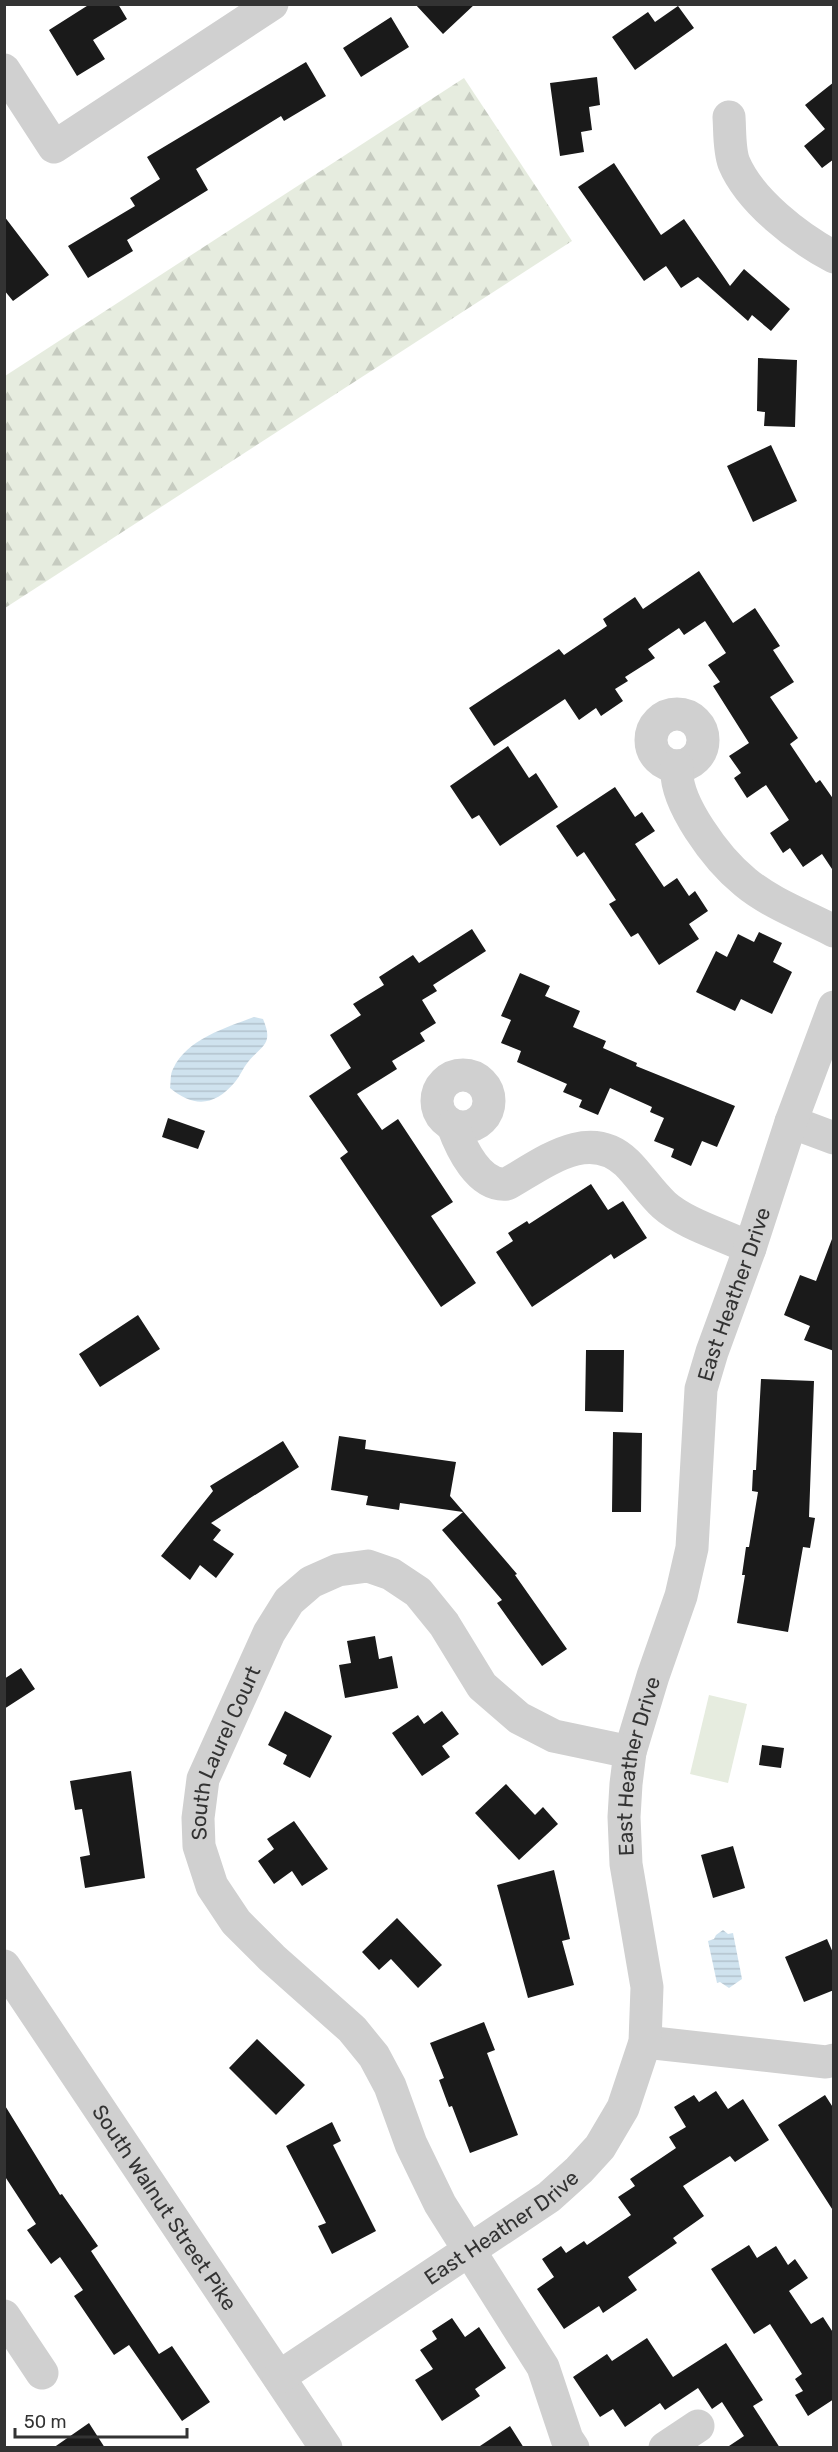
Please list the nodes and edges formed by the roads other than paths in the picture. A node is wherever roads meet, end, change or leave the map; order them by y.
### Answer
1 (272, 4) edge
2 (4, 70) edge
3 (729, 117) dead end
4 (834, 257) edge
5 (677, 766) dead end
6 (834, 931) edge
7 (834, 1007) edge
8 (791, 1122) junction
9 (453, 1126) dead end
10 (834, 1138) edge
11 (750, 1248) junction
12 (630, 1752) junction
13 (4, 1966) edge
14 (645, 2042) junction
15 (834, 2060) edge
16 (469, 2250) junction
17 (4, 2316) edge
18 (42, 2373) dead end
19 (279, 2377) junction
20 (698, 2426) dead end
21 (326, 2448) edge
22 (573, 2448) edge
23 (665, 2448) edge

1 - 2 street
3 - 4 street
5 - 6 street
7 - 8 street, East Heather Drive
8 - 10 street
8 - 11 street, East Heather Drive
9 - 11 street
11 - 12 street, East Heather Drive
12 - 14 street, East Heather Drive
12 - 16 street, South Laurel Court
13 - 19 street, South Walnut Street Pike
14 - 15 street
14 - 16 street, East Heather Drive
16 - 19 street, East Heather Drive
16 - 22 street, South Laurel Court
17 - 18 street
19 - 21 street, South Walnut Street Pike
20 - 23 street

